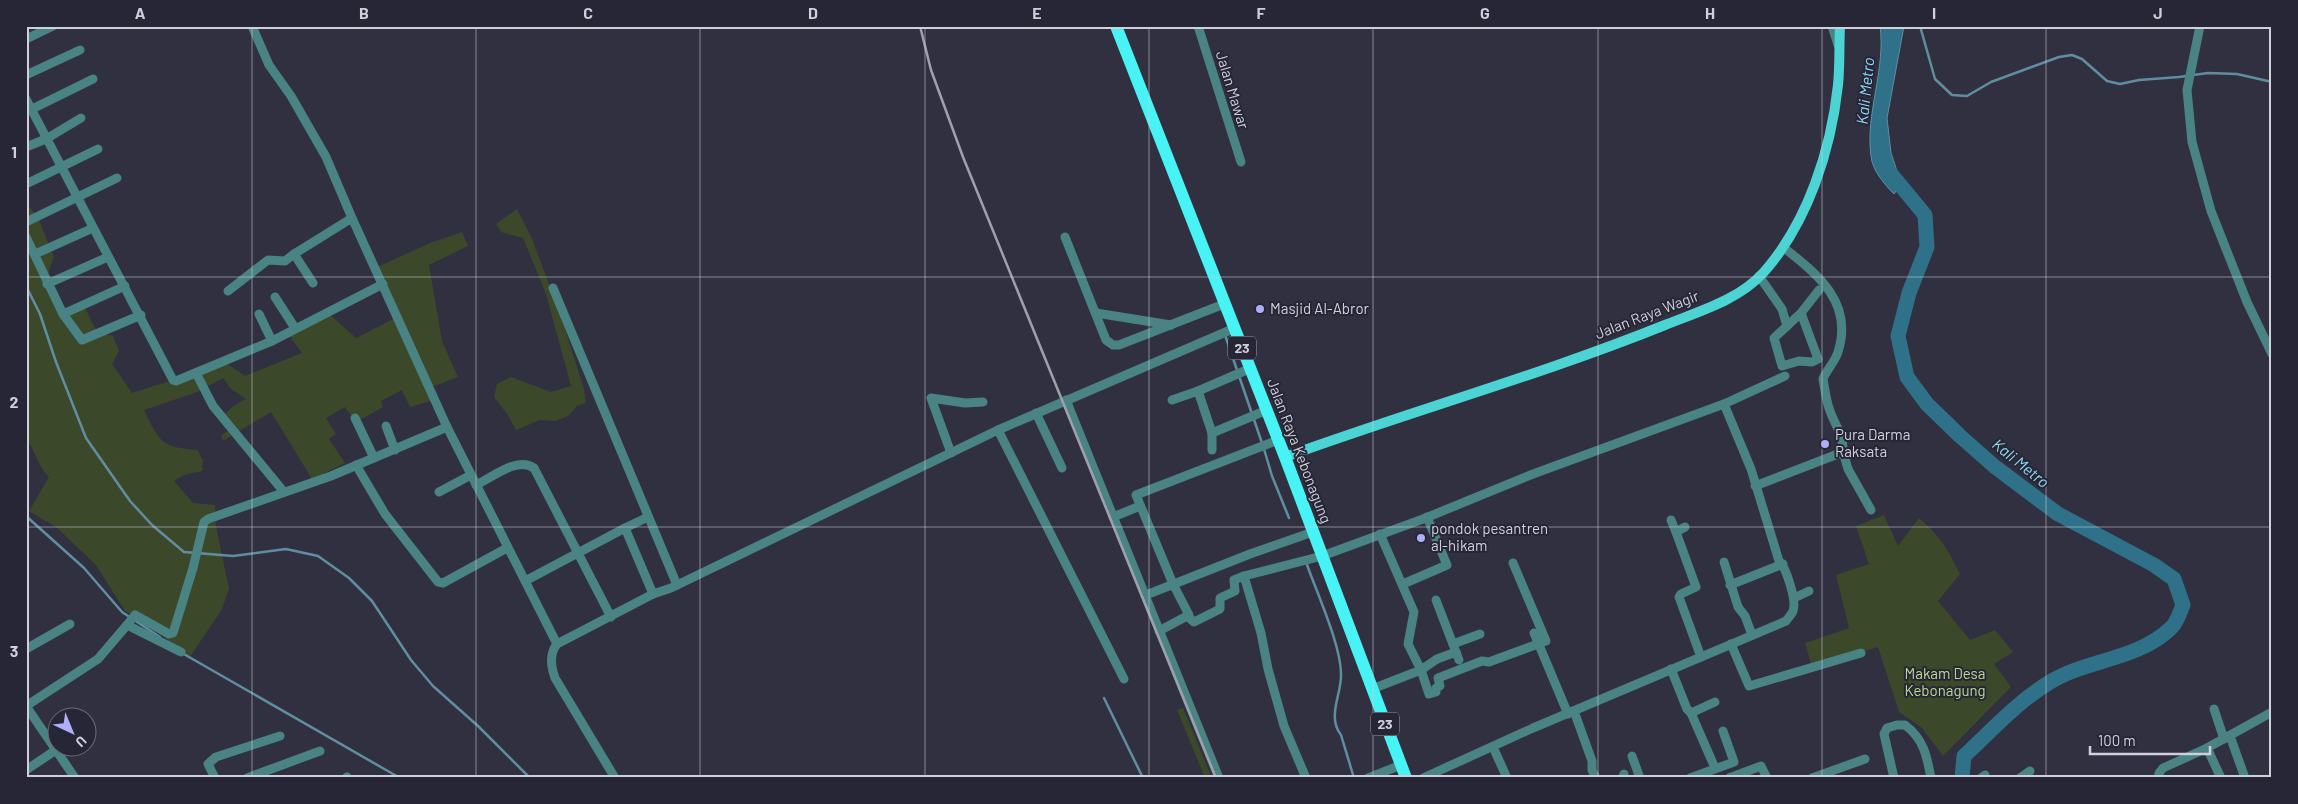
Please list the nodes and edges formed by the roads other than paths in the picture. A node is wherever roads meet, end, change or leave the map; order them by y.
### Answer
1 (53, 26) edge
2 (252, 26) edge
3 (1116, 26) edge
4 (1198, 26) edge
5 (1832, 26) edge
6 (1840, 26) edge
7 (2200, 26) edge
8 (26, 39) edge
9 (1839, 47) junction
10 (80, 50) dead end
11 (26, 75) edge
12 (93, 79) dead end
13 (26, 99) edge
14 (29, 111) edge
15 (81, 118) dead end
16 (46, 139) junction
17 (26, 147) edge
18 (98, 148) dead end
19 (1241, 162) dead end
20 (61, 168) junction
21 (117, 178) dead end
22 (26, 184) edge
23 (78, 198) junction
24 (352, 218) junction
25 (26, 222) edge
26 (93, 228) junction
27 (26, 237) edge
28 (1066, 237) dead end
29 (1783, 246) junction
30 (35, 254) junction
31 (294, 254) junction
32 (108, 257) junction
33 (1759, 276) junction
34 (313, 283) dead end
35 (47, 284) junction
36 (383, 284) junction
37 (125, 286) junction
38 (553, 288) dead end
39 (1819, 290) dead end
40 (228, 291) dead end
41 (275, 297) dead end
42 (1224, 304) junction
43 (1782, 309) junction
44 (1096, 313) junction
45 (63, 314) junction
46 (259, 314) dead end
47 (141, 315) junction
48 (1798, 315) junction
49 (1171, 325) junction
50 (1787, 326) junction
51 (295, 328) junction
52 (1235, 328) junction
53 (272, 341) junction
54 (2272, 354) edge
55 (1245, 372) junction
56 (196, 373) junction
57 (1785, 376) dead end
58 (1198, 391) junction
59 (1066, 400) junction
60 (1172, 400) dead end
61 (983, 402) dead end
62 (1724, 404) junction
63 (1261, 412) junction
64 (1036, 413) junction
65 (355, 418) dead end
66 (386, 426) dead end
67 (447, 427) junction
68 (998, 430) junction
69 (1212, 433) junction
70 (1267, 444) junction
71 (395, 450) junction
72 (1212, 450) dead end
73 (1843, 452) junction
74 (951, 453) junction
75 (1285, 457) junction
76 (374, 458) junction
77 (356, 466) junction
78 (1062, 468) dead end
79 (471, 474) junction
80 (476, 485) junction
81 (1755, 486) junction
82 (284, 492) junction
83 (440, 492) dead end
84 (1140, 506) junction
85 (1871, 510) dead end
86 (648, 517) junction
87 (1114, 517) junction
88 (1427, 517) junction
89 (1671, 520) dead end
90 (1685, 527) dead end
91 (624, 528) junction
92 (1313, 532) junction
93 (1676, 532) junction
94 (1380, 534) junction
95 (507, 548) junction
96 (578, 554) junction
97 (1322, 556) junction
98 (1724, 562) dead end
99 (1513, 563) dead end
100 (1783, 564) junction
101 (1244, 576) junction
102 (525, 581) junction
103 (1173, 584) junction
104 (1403, 584) junction
105 (677, 585) junction
106 (1730, 585) junction
107 (1809, 591) dead end
108 (652, 594) junction
109 (1146, 595) junction
110 (1794, 598) junction
111 (1436, 600) dead end
112 (1189, 616) junction
113 (611, 617) junction
114 (129, 620) junction
115 (70, 624) dead end
116 (1159, 631) junction
117 (1534, 633) dead end
118 (1480, 634) dead end
119 (1752, 635) junction
120 (557, 644) junction
121 (1538, 644) junction
122 (1731, 644) junction
123 (26, 649) edge
124 (181, 652) dead end
125 (1456, 652) junction
126 (1861, 653) dead end
127 (1701, 657) junction
128 (1671, 669) junction
129 (1420, 670) junction
130 (1124, 679) dead end
131 (1372, 689) junction
132 (1715, 702) dead end
133 (26, 706) edge
134 (2214, 709) dead end
135 (1571, 712) junction
136 (1691, 713) junction
137 (2271, 716) edge
138 (1723, 731) dead end
139 (280, 736) dead end
140 (2227, 737) junction
141 (48, 738) edge
142 (1493, 747) junction
143 (2208, 748) junction
144 (320, 751) dead end
145 (48, 755) edge
146 (60, 756) edge
147 (1632, 756) dead end
148 (1865, 759) dead end
149 (1401, 765) junction
150 (1719, 767) junction
151 (26, 770) edge
152 (2030, 771) dead end
153 (75, 778) edge
154 (215, 778) edge
155 (247, 778) edge
156 (615, 778) edge
157 (1219, 778) edge
158 (1306, 778) edge
159 (1368, 778) edge
160 (1406, 778) edge
161 (1423, 778) edge
162 (1507, 778) edge
163 (1596, 778) edge
164 (1640, 778) edge
165 (1690, 778) edge
166 (1728, 778) edge
167 (1767, 778) edge
168 (1812, 778) edge
169 (1894, 778) edge
170 (1931, 778) edge
171 (2020, 778) edge
172 (2159, 778) edge
173 (2221, 778) edge
174 (2245, 778) edge

1 - 8 street
2 - 24 street
3 - 42 highway, Jalan Raya Kebonagung / 23
4 - 19 street, Jalan Mawar
5 - 9 street
6 - 9 main road, Jalan Raya Wagir
7 - 54 street
9 - 29 main road, Jalan Raya Wagir
10 - 11 street
12 - 14 street
13 - 14 street
14 - 16 street
15 - 16 street
16 - 17 street
16 - 20 street
18 - 20 street
20 - 22 street
20 - 23 street
21 - 23 street
23 - 25 street
23 - 26 street
24 - 31 street
24 - 36 street
26 - 30 street
26 - 32 street
27 - 30 street
28 - 44 street
29 - 33 main road, Jalan Raya Wagir
29 - 73 street
30 - 35 street
31 - 34 street
31 - 40 street
32 - 35 street
32 - 37 street
33 - 43 street
33 - 75 main road, Jalan Raya Wagir
35 - 45 street
36 - 51 street
36 - 67 street
37 - 45 street
37 - 47 street
38 - 86 street
39 - 48 street
41 - 51 street
42 - 49 street
42 - 52 highway, Jalan Raya Kebonagung / 23
43 - 48 street
43 - 50 street
44 - 49 street
44 - 49 street
45 - 47 street
46 - 53 street
47 - 56 street
48 - 50 street
48 - 50 street
51 - 53 street
52 - 55 highway, Jalan Raya Kebonagung / 23
52 - 59 street
53 - 56 street
55 - 58 street
55 - 63 highway, Jalan Raya Kebonagung / 23
56 - 82 street
57 - 62 street
58 - 60 street
58 - 69 street
59 - 64 street
59 - 87 street
61 - 74 street
62 - 81 street
62 - 88 street
63 - 69 street
63 - 70 highway, Jalan Raya Kebonagung / 23
64 - 68 street
64 - 78 street
65 - 76 street
66 - 71 street
67 - 71 street
67 - 79 street
68 - 74 street
68 - 130 street
69 - 72 street
70 - 75 highway, Jalan Raya Kebonagung / 23
70 - 84 street
71 - 76 street
73 - 81 street
73 - 85 street
74 - 105 street
75 - 92 highway, Jalan Raya Kebonagung / 23
76 - 77 street
77 - 82 street
77 - 95 street
79 - 80 street
79 - 83 street
80 - 95 street
80 - 96 street
81 - 100 street
82 - 114 street
84 - 87 street
84 - 103 street
86 - 91 street
86 - 105 street
87 - 109 street
88 - 94 street
88 - 104 street
89 - 93 street
90 - 93 street
91 - 96 street
91 - 108 street
92 - 97 highway, Jalan Raya Kebonagung / 23
92 - 103 street
93 - 127 street
94 - 97 street
94 - 104 street
95 - 102 street
96 - 102 street
96 - 113 street
97 - 101 street
97 - 131 highway, Jalan Raya Kebonagung / 23
98 - 106 street
99 - 121 street
100 - 106 street
100 - 110 street
101 - 112 street
101 - 158 street
102 - 120 street
103 - 109 street
103 - 112 street
104 - 129 street
105 - 108 street
106 - 119 street
107 - 110 street
108 - 113 street
109 - 116 street
110 - 119 street
111 - 125 street
112 - 116 street
113 - 120 street
114 - 124 street
114 - 133 street
115 - 123 street
116 - 157 street
117 - 121 street
118 - 125 street
119 - 122 street
120 - 156 street
121 - 129 street
121 - 135 street
122 - 126 street
122 - 127 street
125 - 129 street
127 - 128 street
128 - 135 street
128 - 136 street
129 - 131 street
131 - 149 highway, Jalan Raya Kebonagung / 23
132 - 136 street
133 - 141 street
134 - 140 street
135 - 142 street
135 - 163 street
136 - 150 street
137 - 140 street
138 - 150 street
139 - 154 street
140 - 143 street
140 - 174 street
142 - 161 street
142 - 162 street
143 - 172 street
143 - 173 street
144 - 155 street
145 - 151 street
146 - 153 street
147 - 164 street
148 - 168 street
149 - 159 street
149 - 160 highway, Jalan Raya Kebonagung / 23
150 - 165 street
150 - 166 street
152 - 171 street
166 - 167 street
169 - 170 street

